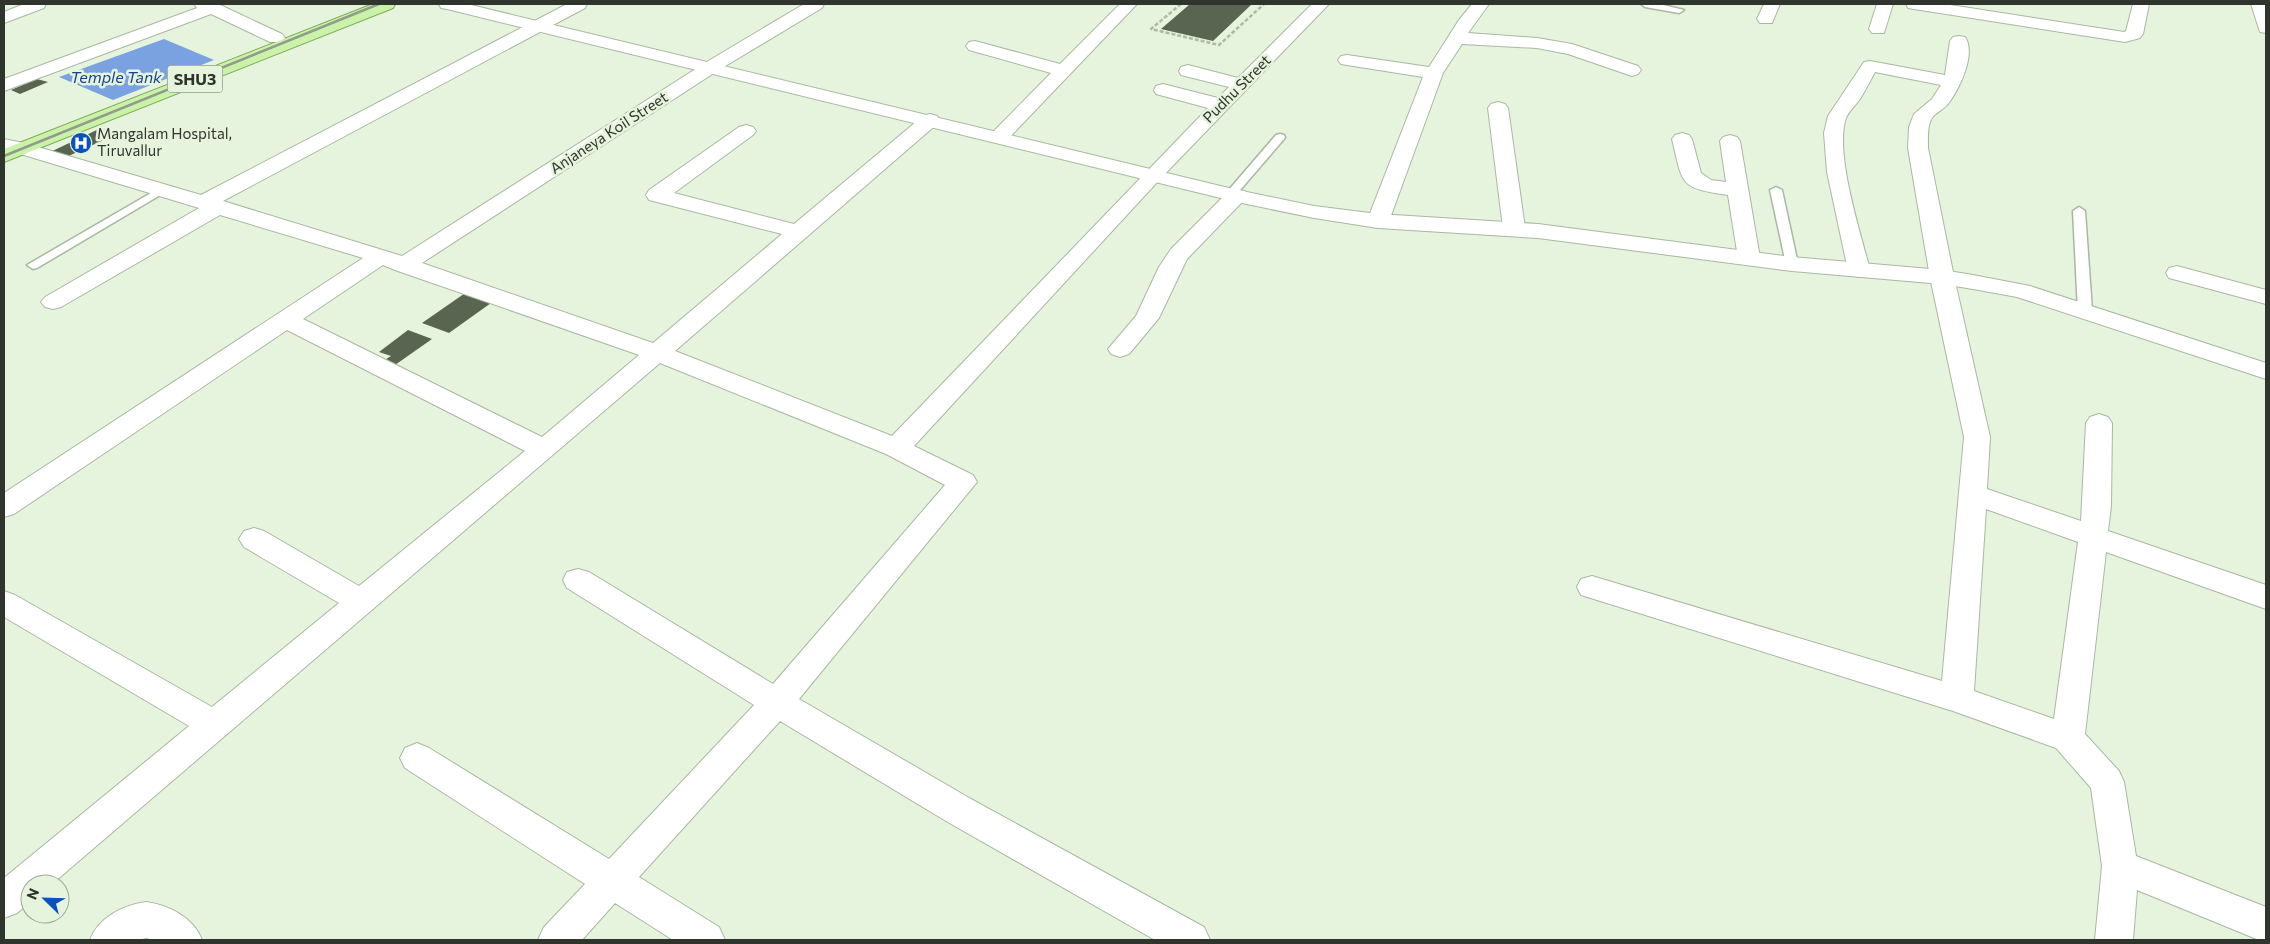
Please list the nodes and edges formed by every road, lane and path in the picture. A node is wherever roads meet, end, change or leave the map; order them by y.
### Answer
1 (38, 4) edge
2 (364, 4) edge
3 (387, 4) edge
4 (447, 4) edge
5 (579, 4) edge
6 (816, 4) edge
7 (1129, 4) edge
8 (1181, 4) edge
9 (1264, 4) edge
10 (1321, 4) edge
11 (1481, 4) edge
12 (1645, 4) edge
13 (1885, 4) edge
14 (1914, 4) edge
15 (2139, 4) edge
16 (2259, 4) edge
17 (207, 6) edge
18 (1679, 10) dead end
19 (4, 18) edge
20 (539, 26) junction
21 (2266, 27) edge
22 (1878, 29) dead end
23 (276, 38) junction
24 (1457, 38) junction
25 (1958, 41) dead end
26 (974, 46) dead end
27 (1347, 60) dead end
28 (711, 67) junction
29 (1632, 70) dead end
30 (1063, 71) junction
31 (1188, 71) dead end
32 (1434, 73) junction
33 (1953, 82) junction
34 (1241, 84) junction
35 (4, 85) edge
36 (1162, 90) dead end
37 (1221, 105) junction
38 (1498, 108) dead end
39 (930, 120) junction
40 (746, 131) dead end
41 (999, 136) junction
42 (1280, 137) dead end
43 (1682, 139) dead end
44 (1730, 141) dead end
45 (7, 148) edge
46 (1154, 174) junction
47 (163, 189) junction
48 (1739, 190) junction
49 (1776, 190) dead end
50 (1234, 195) junction
51 (212, 204) junction
52 (2079, 211) dead end
53 (1378, 221) junction
54 (1514, 228) junction
55 (799, 232) junction
56 (381, 256) junction
57 (1749, 258) junction
58 (1792, 264) junction
59 (33, 265) dead end
60 (403, 265) junction
61 (1859, 270) junction
62 (2177, 273) dead end
63 (1942, 277) junction
64 (2266, 297) edge
65 (53, 302) dead end
66 (2085, 311) junction
67 (286, 320) junction
68 (1120, 349) dead end
69 (656, 353) junction
70 (2266, 371) edge
71 (2099, 423) dead end
72 (896, 448) junction
73 (544, 449) junction
74 (1972, 494) junction
75 (4, 507) edge
76 (2091, 536) junction
77 (254, 538) dead end
78 (578, 580) dead end
79 (1592, 587) dead end
80 (2266, 596) edge
81 (362, 602) junction
82 (4, 604) edge
83 (1957, 699) junction
84 (776, 704) junction
85 (215, 725) junction
86 (2068, 738) junction
87 (417, 758) dead end
88 (2120, 866) junction
89 (614, 882) junction
90 (4, 901) edge
91 (2266, 925) edge
92 (109, 940) edge
93 (183, 940) edge
94 (557, 940) edge
95 (706, 940) edge
96 (1191, 940) edge
97 (2114, 940) edge

1 - 19 street
2 - 23 main road, SHU3
3 - 45 main road, SHU3
4 - 20 street
5 - 20 street
6 - 28 street, Anjaneya Koil Street
7 - 30 street
8 - 9 path
10 - 34 street, Pudhu Street
11 - 24 street
12 - 18 lane
13 - 22 street
14 - 15 street
16 - 21 street
17 - 23 street
17 - 35 street
20 - 28 street
20 - 51 street
23 - 45 main road, SHU3
24 - 29 street
24 - 32 street
25 - 33 street
26 - 30 street
27 - 32 street
28 - 39 street
28 - 60 street, Anjaneya Koil Street
30 - 41 street
31 - 34 street
32 - 53 street
33 - 61 street
33 - 63 street
34 - 37 street, Pudhu Street
36 - 37 street
37 - 46 street, Pudhu Street
38 - 54 street
39 - 41 street
39 - 55 street
40 - 55 street
41 - 46 street
42 - 50 lane
43 - 48 street
44 - 48 street
45 - 47 street
46 - 50 street
46 - 72 street, Pudhu Street
47 - 51 street
47 - 59 lane
48 - 57 street
49 - 58 lane
50 - 53 street
50 - 68 street
51 - 56 street
51 - 65 street
52 - 66 lane
53 - 54 street
54 - 57 street
55 - 69 street
56 - 60 street
56 - 67 street
57 - 58 street
58 - 61 street
60 - 69 street
61 - 63 street
62 - 64 street
63 - 66 street
63 - 74 street
66 - 70 street
67 - 73 street
67 - 75 street
69 - 72 street
69 - 73 street
71 - 76 street
72 - 84 street
73 - 81 street
74 - 76 street
74 - 83 street
76 - 80 street
76 - 86 street
77 - 81 street
78 - 84 street
79 - 83 street
81 - 85 street
82 - 85 street
83 - 86 street
84 - 89 street
84 - 96 street
85 - 90 street
86 - 88 street
87 - 89 street
88 - 91 street
88 - 97 street
89 - 94 street
89 - 95 street
92 - 93 street

